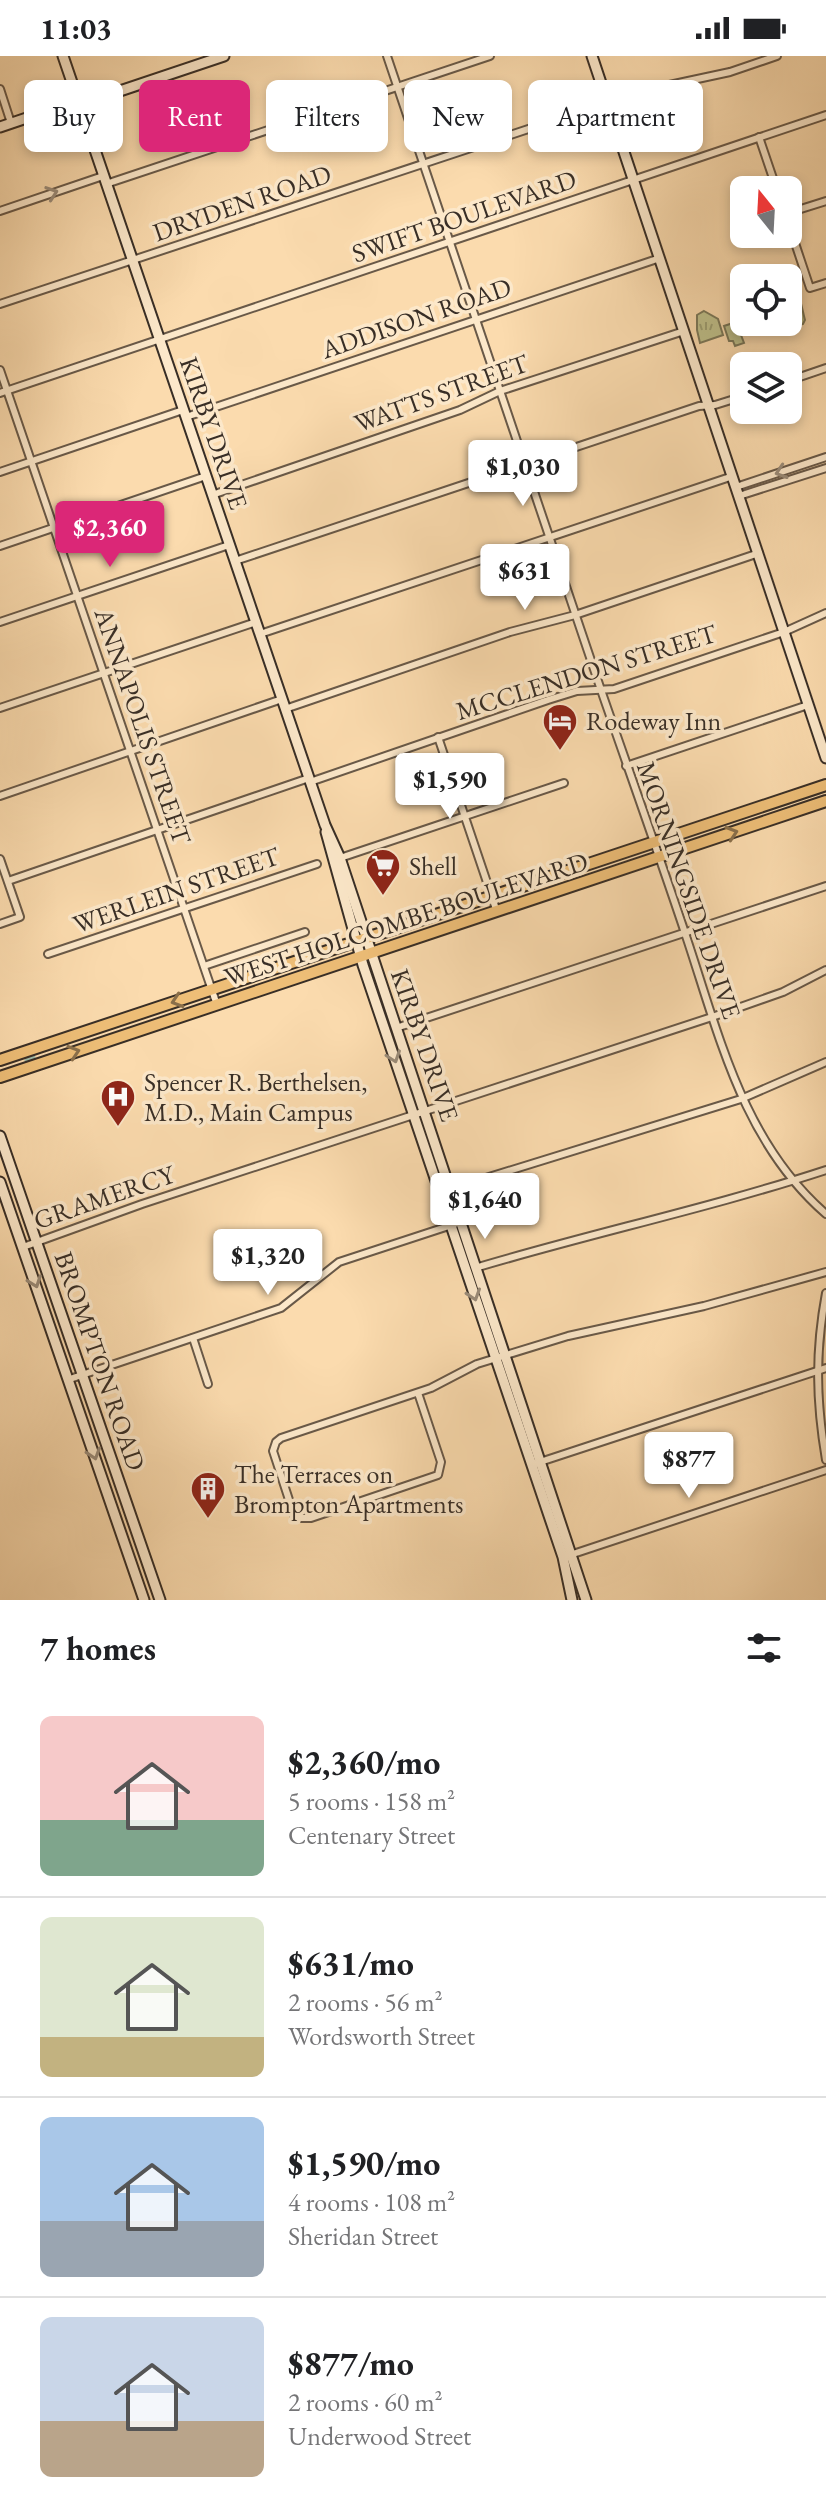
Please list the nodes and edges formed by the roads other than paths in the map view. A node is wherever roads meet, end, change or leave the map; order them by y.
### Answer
1 (63, 56) edge
2 (224, 56) edge
3 (387, 56) edge
4 (490, 56) edge
5 (592, 56) edge
6 (777, 56) edge
7 (71, 80) edge
8 (600, 80) edge
9 (686, 80) edge
10 (397, 87) junction
11 (0, 89) edge
12 (123, 90) edge
13 (826, 115) edge
14 (24, 119) edge
15 (11, 123) junction
16 (0, 127) edge
17 (528, 129) edge
18 (759, 137) junction
19 (95, 152) edge
20 (624, 152) edge
21 (423, 163) junction
22 (772, 176) edge
23 (633, 179) junction
24 (105, 180) junction
25 (826, 201) edge
26 (802, 209) edge
27 (0, 211) edge
28 (450, 241) junction
29 (797, 248) edge
30 (660, 258) junction
31 (132, 260) junction
32 (826, 283) edge
33 (0, 304) edge
34 (476, 319) junction
35 (684, 331) junction
36 (159, 339) junction
37 (826, 368) edge
38 (0, 370) edge
39 (802, 376) edge
40 (500, 391) junction
41 (4, 392) edge
42 (730, 400) edge
43 (709, 405) junction
44 (184, 414) junction
45 (826, 457) edge
46 (31, 461) junction
47 (524, 464) junction
48 (826, 468) edge
49 (0, 472) edge
50 (206, 476) junction
51 (736, 487) junction
52 (212, 495) junction
53 (54, 528) junction
54 (550, 537) junction
55 (229, 545) junction
56 (0, 546) edge
57 (759, 553) junction
58 (235, 561) junction
59 (77, 596) junction
60 (826, 613) edge
61 (575, 615) junction
62 (0, 622) edge
63 (256, 622) junction
64 (784, 632) junction
65 (260, 634) junction
66 (103, 673) junction
67 (601, 690) junction
68 (283, 704) junction
69 (808, 705) junction
70 (0, 708) edge
71 (438, 737) junction
72 (130, 752) junction
73 (826, 758) edge
74 (626, 766) junction
75 (309, 780) junction
76 (564, 783) dead end
77 (826, 785) edge
78 (0, 796) edge
79 (826, 801) edge
80 (464, 816) junction
81 (157, 830) junction
82 (653, 842) junction
83 (658, 858) junction
84 (0, 859) edge
85 (336, 860) junction
86 (317, 864) dead end
87 (8, 881) junction
88 (826, 886) edge
89 (491, 896) junction
90 (184, 908) junction
91 (497, 912) junction
92 (0, 924) edge
93 (305, 932) dead end
94 (686, 933) junction
95 (361, 939) junction
96 (48, 954) dead end
97 (366, 955) junction
98 (204, 966) junction
99 (826, 970) edge
100 (212, 990) junction
101 (217, 1005) junction
102 (712, 1017) junction
103 (391, 1030) junction
104 (0, 1060) edge
105 (826, 1062) edge
106 (0, 1077) edge
107 (741, 1099) junction
108 (424, 1111) junction
109 (414, 1115) junction
110 (0, 1136) edge
111 (826, 1170) edge
112 (14, 1176) junction
113 (0, 1181) edge
114 (794, 1181) junction
115 (445, 1191) junction
116 (826, 1214) edge
117 (456, 1224) junction
118 (36, 1241) junction
119 (23, 1247) junction
120 (471, 1269) junction
121 (826, 1272) edge
122 (826, 1293) edge
123 (193, 1338) junction
124 (501, 1357) junction
125 (826, 1368) edge
126 (816, 1371) junction
127 (81, 1376) junction
128 (70, 1379) junction
129 (208, 1384) dead end
130 (418, 1393) junction
131 (826, 1460) edge
132 (536, 1464) junction
133 (826, 1470) edge
134 (127, 1507) junction
135 (113, 1512) junction
136 (567, 1556) junction
137 (144, 1600) edge
138 (160, 1600) edge
139 (572, 1600) edge
140 (586, 1600) edge

1 - 7 main road, KIRBY DRIVE
2 - 12 main road
3 - 10 street, MORNINGSIDE DRIVE
4 - 10 street
5 - 8 main road
6 - 9 street, DRYDEN ROAD
10 - 21 street, MORNINGSIDE DRIVE
10 - 24 street
11 - 15 street
13 - 18 street, SWIFT BOULEVARD
14 - 15 main road
15 - 16 main road
17 - 21 street, DRYDEN ROAD
18 - 22 street
18 - 23 street, SWIFT BOULEVARD
19 - 24 main road, KIRBY DRIVE
20 - 23 main road
21 - 28 street, MORNINGSIDE DRIVE
21 - 31 street, DRYDEN ROAD
23 - 28 street, SWIFT BOULEVARD
23 - 30 main road
27 -> 24 street
24 - 31 main road, KIRBY DRIVE
25 - 26 street
28 - 34 street, MORNINGSIDE DRIVE
28 - 36 street, SWIFT BOULEVARD
29 - 32 street
30 - 34 street, ADDISON ROAD
30 - 35 main road
31 - 33 street, DRYDEN ROAD
31 - 36 main road, KIRBY DRIVE
34 - 40 street, MORNINGSIDE DRIVE
34 - 44 street, ADDISON ROAD
35 - 40 street, WATTS STREET
35 - 43 main road
36 - 41 street, SWIFT BOULEVARD
36 - 44 main road, KIRBY DRIVE
37 - 39 street
38 - 41 street, ANNAPOLIS STREET
40 - 47 street, MORNINGSIDE DRIVE
40 - 52 street, WATTS STREET
41 - 46 street, ANNAPOLIS STREET
42 - 43 street
43 - 47 street
43 - 51 main road
44 - 46 street, ADDISON ROAD
44 - 50 main road, KIRBY DRIVE
45 -> 51 street
46 - 49 street, ADDISON ROAD
46 - 53 street, ANNAPOLIS STREET
47 - 54 street, MORNINGSIDE DRIVE
47 - 58 street
48 - 51 street
50 - 52 main road, KIRBY DRIVE
50 - 53 street
51 - 54 street
51 - 57 main road
52 - 55 main road, KIRBY DRIVE
53 - 56 street
53 - 59 street, ANNAPOLIS STREET
54 - 61 street, MORNINGSIDE DRIVE
54 - 65 street
55 - 58 main road, KIRBY DRIVE
55 - 59 street
57 - 61 street
57 - 64 main road
58 - 63 main road, KIRBY DRIVE
59 - 62 street
59 - 66 street, ANNAPOLIS STREET
60 - 64 street, MCCLENDON STREET
61 - 67 street, MORNINGSIDE DRIVE
61 - 68 street
63 - 65 main road, KIRBY DRIVE
63 - 66 street
64 - 67 street, MCCLENDON STREET
64 - 69 main road
65 - 68 main road, KIRBY DRIVE
66 - 70 street
66 - 72 street, ANNAPOLIS STREET
67 - 71 street, MCCLENDON STREET
67 - 74 street, MORNINGSIDE DRIVE
68 - 72 street
68 - 75 main road, KIRBY DRIVE
69 - 73 main road
69 - 74 street
71 - 75 street, MCCLENDON STREET
71 - 80 street
72 - 78 street
72 - 81 street, ANNAPOLIS STREET
74 - 82 street, MORNINGSIDE DRIVE
75 - 81 street, MCCLENDON STREET
75 - 85 main road, KIRBY DRIVE
76 - 80 street
77 - 82 main road, WEST HOLCOMBE BOULEVARD
83 -> 79 main road, WEST HOLCOMBE BOULEVARD
80 - 85 street
80 - 89 street
81 - 87 street, MCCLENDON STREET
81 - 90 street, ANNAPOLIS STREET
82 - 83 street, MORNINGSIDE DRIVE
82 - 89 main road, WEST HOLCOMBE BOULEVARD
83 - 91 main road, WEST HOLCOMBE BOULEVARD
83 - 94 street, MORNINGSIDE DRIVE
84 - 87 street
85 - 95 main road, KIRBY DRIVE
86 - 90 street, WERLEIN STREET
87 - 92 street
88 - 94 street
89 - 91 street
89 - 95 main road, WEST HOLCOMBE BOULEVARD
90 - 96 street, WERLEIN STREET
90 - 98 street, ANNAPOLIS STREET
91 - 97 main road, WEST HOLCOMBE BOULEVARD
93 - 98 street
94 - 102 street, MORNINGSIDE DRIVE
94 - 103 street
95 - 97 main road, KIRBY DRIVE
95 - 100 main road, WEST HOLCOMBE BOULEVARD
97 - 101 main road, WEST HOLCOMBE BOULEVARD
97 - 103 main road, KIRBY DRIVE
98 - 100 street, ANNAPOLIS STREET
99 - 102 street, GRAMERCY
100 - 101 street, ANNAPOLIS STREET
100 -> 104 main road, WEST HOLCOMBE BOULEVARD
106 -> 101 main road, WEST HOLCOMBE BOULEVARD
102 - 107 street, MORNINGSIDE DRIVE
102 - 108 street, GRAMERCY
103 - 108 main road, KIRBY DRIVE
103 -> 109 main road, KIRBY DRIVE
105 - 107 street
107 - 114 street, MORNINGSIDE DRIVE
107 - 115 street
108 - 109 street, GRAMERCY
108 - 115 main road, KIRBY DRIVE
109 - 115 main road, KIRBY DRIVE
109 - 118 street, GRAMERCY
110 - 112 main road, BROMPTON ROAD
111 - 114 street
112 - 113 main road
112 - 118 main road, BROMPTON ROAD
113 - 119 main road, BROMPTON ROAD
114 - 116 street, MORNINGSIDE DRIVE
114 - 120 street
115 - 117 main road, KIRBY DRIVE
117 - 120 main road, KIRBY DRIVE
117 - 123 street
118 - 119 street, GRAMERCY
118 - 127 main road, BROMPTON ROAD
119 -> 128 main road, BROMPTON ROAD
120 - 124 main road, KIRBY DRIVE
121 - 124 street
122 - 126 street
123 - 127 street
123 - 129 street
124 - 130 street
124 - 132 main road, KIRBY DRIVE
125 - 126 street
126 - 131 street
126 - 132 street
127 - 128 street
127 - 134 main road, BROMPTON ROAD
128 -> 135 main road, BROMPTON ROAD
130 - 130 street
132 - 136 main road, KIRBY DRIVE
133 - 136 street
134 - 135 main road
134 - 138 main road, BROMPTON ROAD
135 - 137 main road, BROMPTON ROAD
136 - 139 main road, KIRBY DRIVE
136 - 140 main road, KIRBY DRIVE

